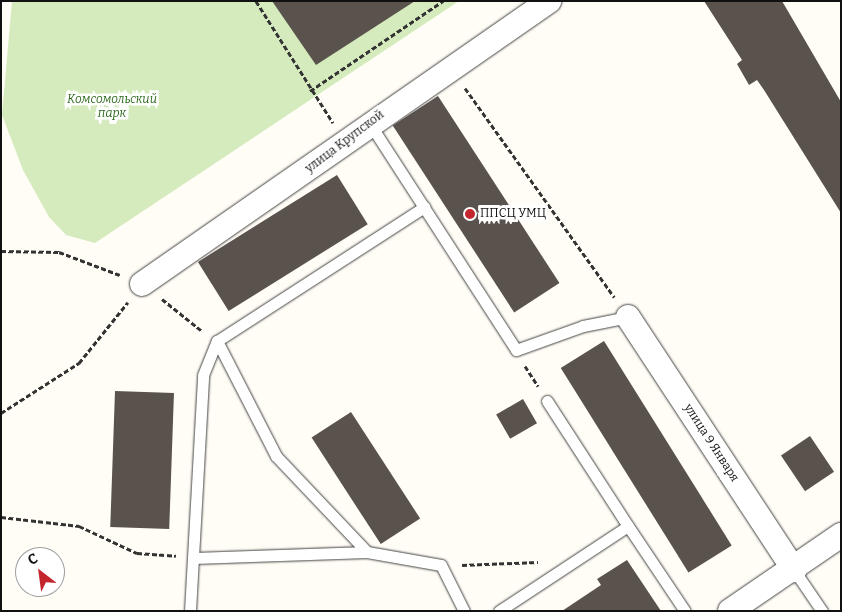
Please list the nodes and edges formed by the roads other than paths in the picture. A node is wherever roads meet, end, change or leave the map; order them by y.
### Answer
1 (549, 1) edge
2 (369, 122) junction
3 (424, 207) junction
4 (142, 284) road end
5 (628, 317) joint
6 (217, 341) junction
7 (547, 401) road end
8 (628, 526) junction
9 (841, 535) edge
10 (367, 552) junction
11 (194, 558) junction
12 (794, 570) junction
13 (190, 611) edge
14 (464, 611) edge
15 (499, 611) edge
16 (684, 611) edge
17 (730, 611) edge
18 (822, 611) edge

1 - 2 street, улица Крупской
2 - 3 lane
2 - 4 street, улица Крупской
3 - 5 lane
3 - 6 lane
5 - 12 street, улица 9 Января
6 - 10 lane
6 - 11 lane
7 - 8 lane
8 - 15 lane
8 - 16 lane
9 - 12 street
10 - 11 lane
10 - 14 lane
11 - 13 lane
12 - 17 street
12 - 18 lane

